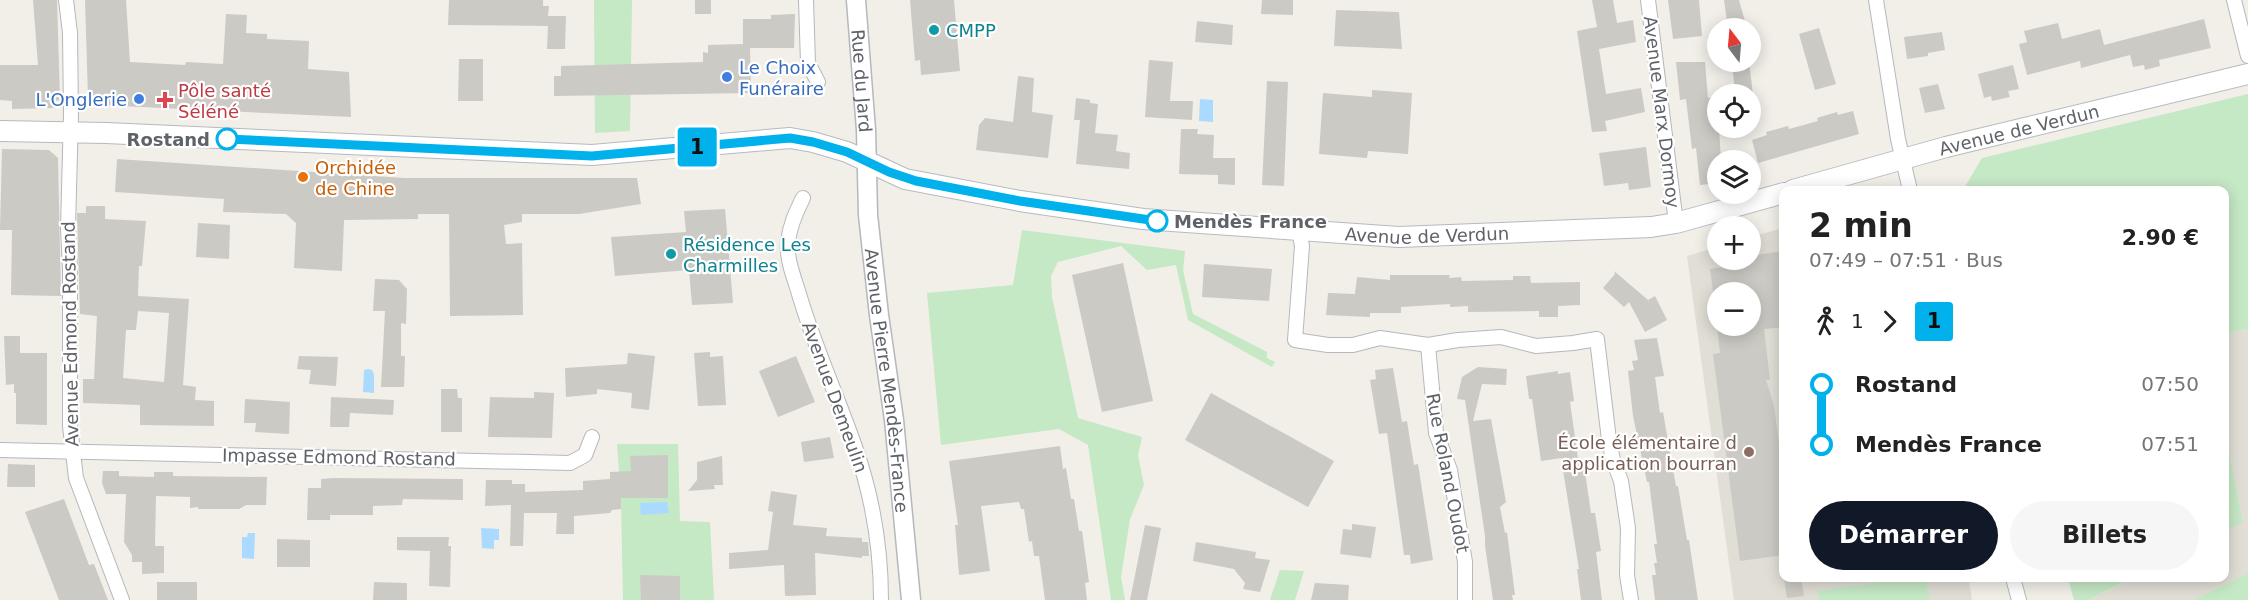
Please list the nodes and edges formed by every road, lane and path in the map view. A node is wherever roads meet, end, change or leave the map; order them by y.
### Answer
1 (66, 0) edge
2 (806, 0) edge
3 (856, 0) edge
4 (1648, 0) edge
5 (1876, 0) edge
6 (2234, 0) edge
7 (2248, 56) edge
8 (2248, 74) edge
9 (818, 82) dead end
10 (0, 131) edge
11 (70, 131) junction
12 (1903, 159) junction
13 (868, 162) junction
14 (1807, 186) edge
15 (1909, 186) edge
16 (1779, 194) edge
17 (803, 198) dead end
18 (1676, 223) junction
19 (1299, 231) junction
20 (1428, 345) junction
21 (592, 437) dead end
22 (0, 450) edge
23 (72, 451) junction
24 (2014, 582) edge
25 (122, 600) edge
26 (881, 600) edge
27 (911, 600) edge
28 (1465, 600) edge
29 (1631, 600) edge
30 (2019, 600) edge

1 - 11 street, Avenue Edmond Rostand
2 - 9 street
3 - 13 street, Rue du Jard
4 - 18 street, Avenue Marx Dormoy
5 - 12 street
6 - 7 street
8 - 12 main road, Avenue de Verdun
10 - 11 main road, Avenue de Verdun
11 - 13 main road, Avenue de Verdun
11 - 23 street, Avenue Edmond Rostand
12 - 14 main road, Avenue de Verdun
12 - 15 street
13 - 19 main road, Avenue de Verdun
13 - 27 street, Avenue Pierre Mendès-France
16 - 18 main road, Avenue de Verdun
17 - 26 street, Avenue Demeulin
18 - 19 main road, Avenue de Verdun
19 - 20 street
20 - 28 street, Rue Roland Oudot
20 - 29 street
21 - 23 street, Impasse Edmond Rostand
22 - 23 street, Impasse Edmond Rostand
23 - 25 street, Avenue Edmond Rostand
24 - 30 street

